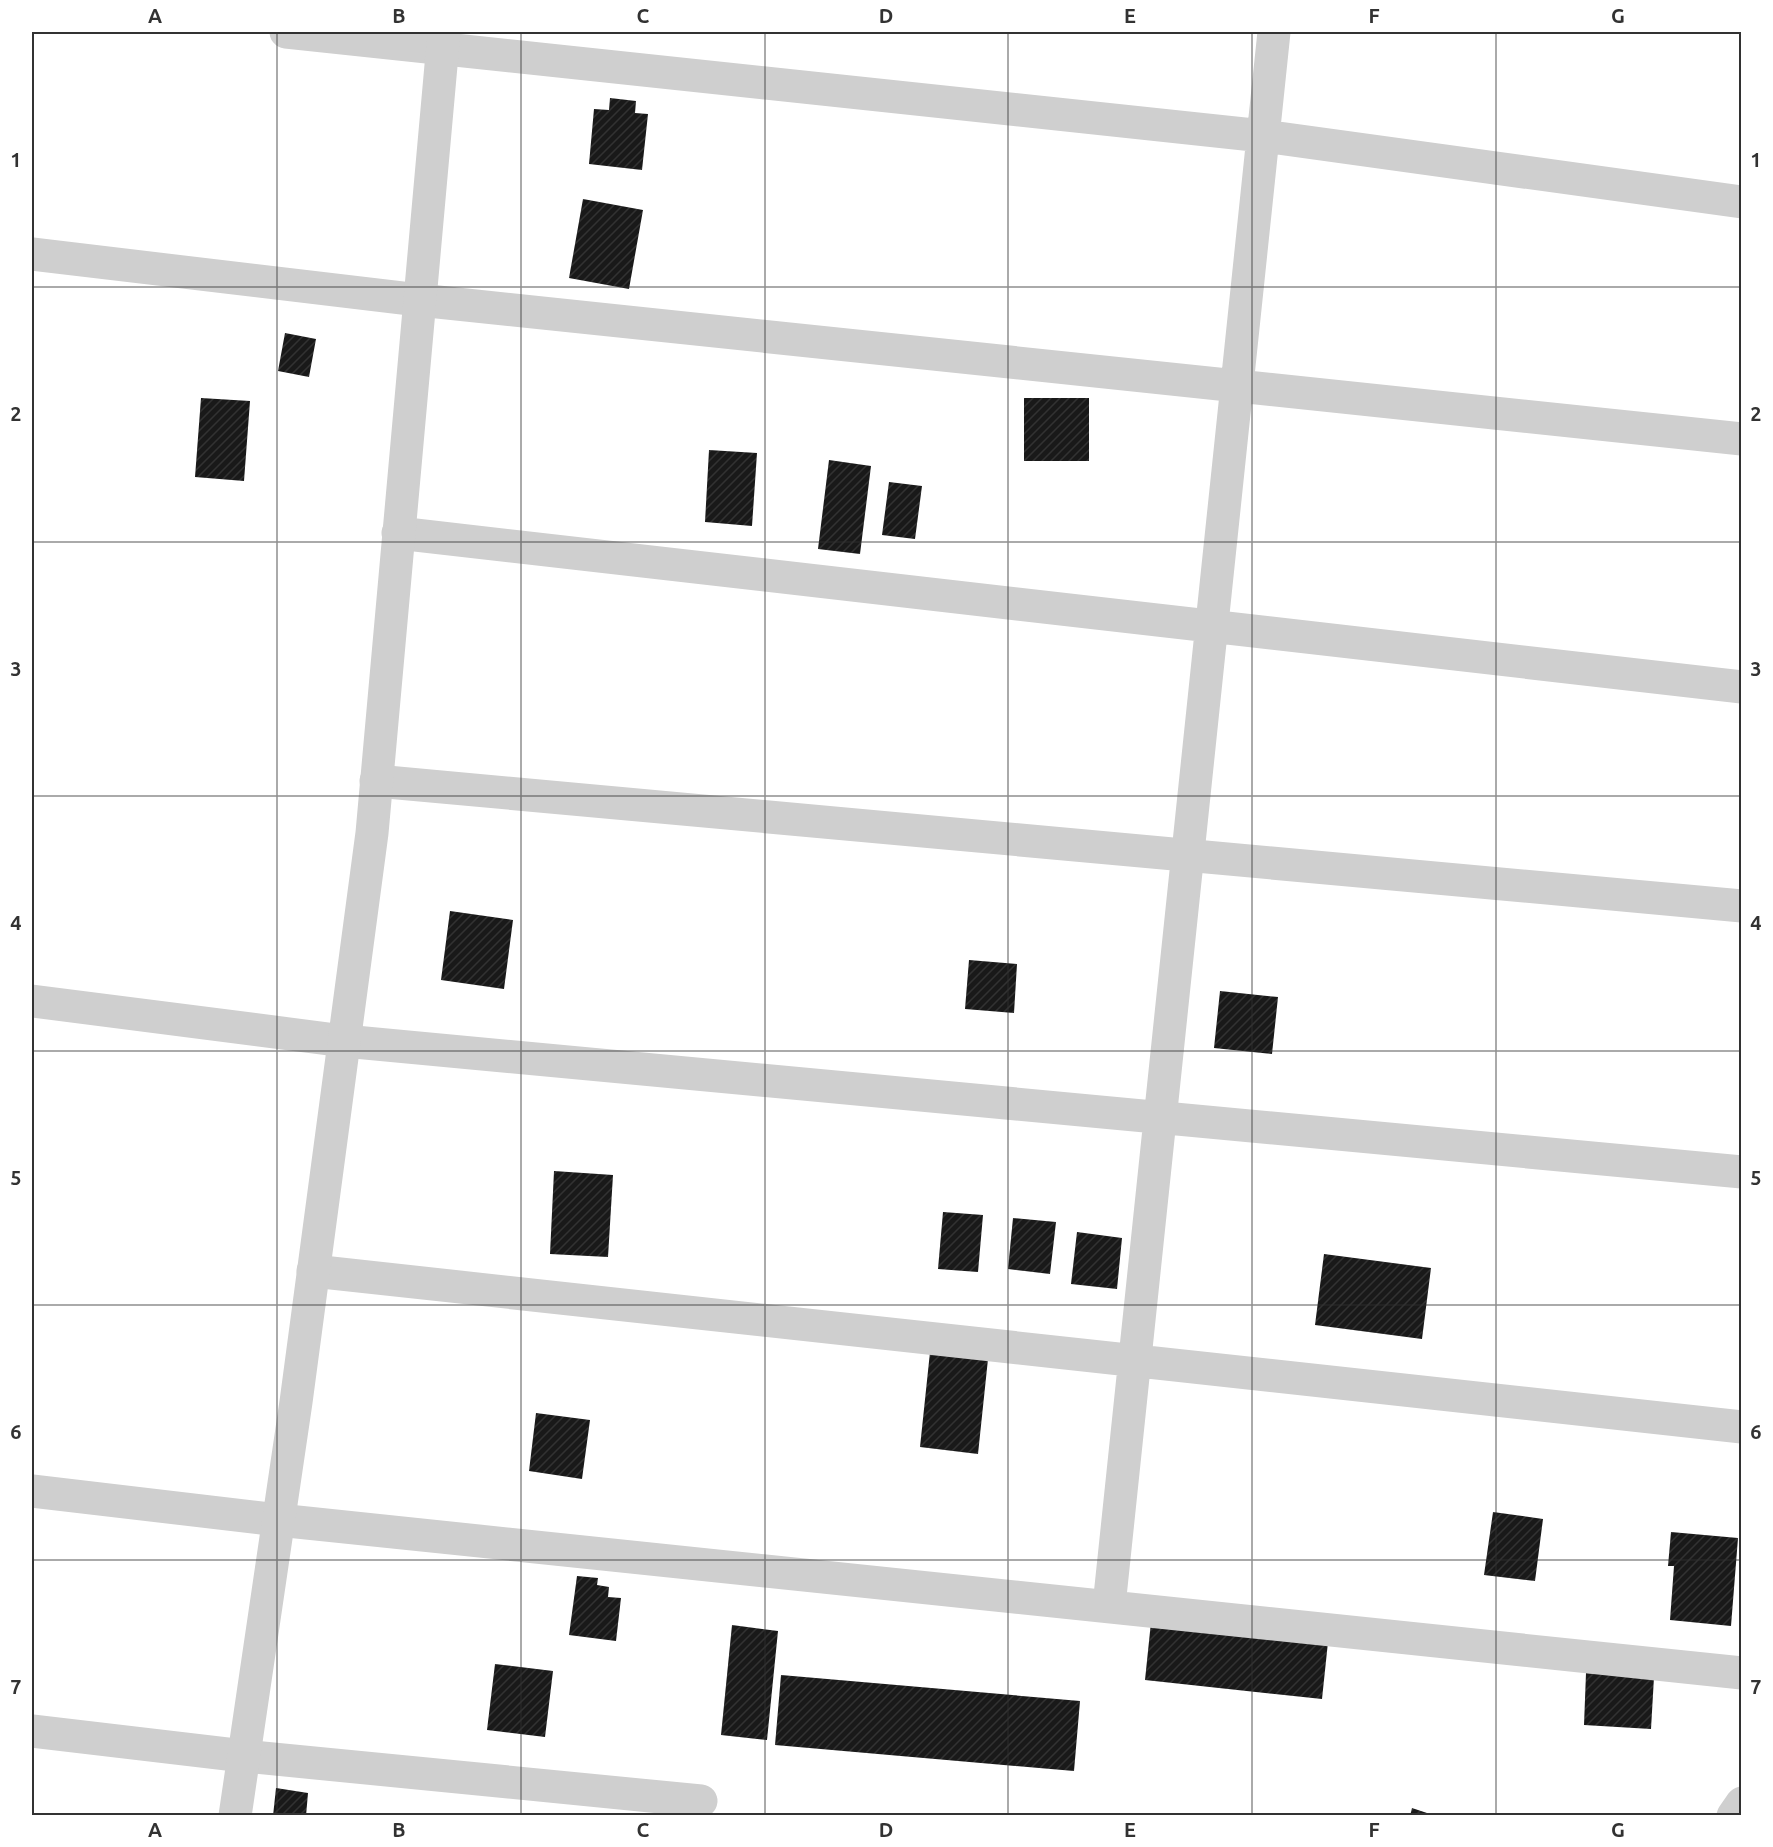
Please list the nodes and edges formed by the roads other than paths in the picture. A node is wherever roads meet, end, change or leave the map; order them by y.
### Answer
1 (286, 32) edge
2 (1274, 32) edge
3 (443, 39) edge
4 (1263, 136) junction
5 (1742, 202) edge
6 (32, 254) edge
7 (419, 300) junction
8 (1237, 386) junction
9 (1742, 439) edge
10 (398, 533) junction
11 (1211, 626) junction
12 (1742, 687) edge
13 (376, 781) junction
14 (1187, 856) junction
15 (1742, 906) edge
16 (32, 1001) edge
17 (344, 1041) junction
18 (1160, 1117) junction
19 (1742, 1172) edge
20 (313, 1271) junction
21 (1134, 1361) junction
22 (1742, 1427) edge
23 (32, 1491) edge
24 (278, 1520) junction
25 (1109, 1606) junction
26 (1742, 1673) edge
27 (32, 1731) edge
28 (244, 1756) junction
29 (701, 1801) dead end
30 (1742, 1803) edge
31 (235, 1815) edge
32 (1733, 1815) edge

1 - 3 street
2 - 4 street
3 - 4 street
3 - 7 street
4 - 5 street
4 - 8 street
6 - 7 street
7 - 8 street
7 - 10 street
8 - 9 street
8 - 11 street
10 - 11 street
10 - 13 street
11 - 12 street
11 - 14 street
13 - 14 street
13 - 17 street
14 - 15 street
14 - 18 street
16 - 17 street
17 - 18 street
17 - 20 street
18 - 19 street
18 - 21 street
20 - 21 street
20 - 24 street
21 - 22 street
21 - 25 street
23 - 24 street
24 - 25 street
24 - 28 street
25 - 26 street
27 - 28 street
28 - 29 street
28 - 31 street
30 - 32 street

